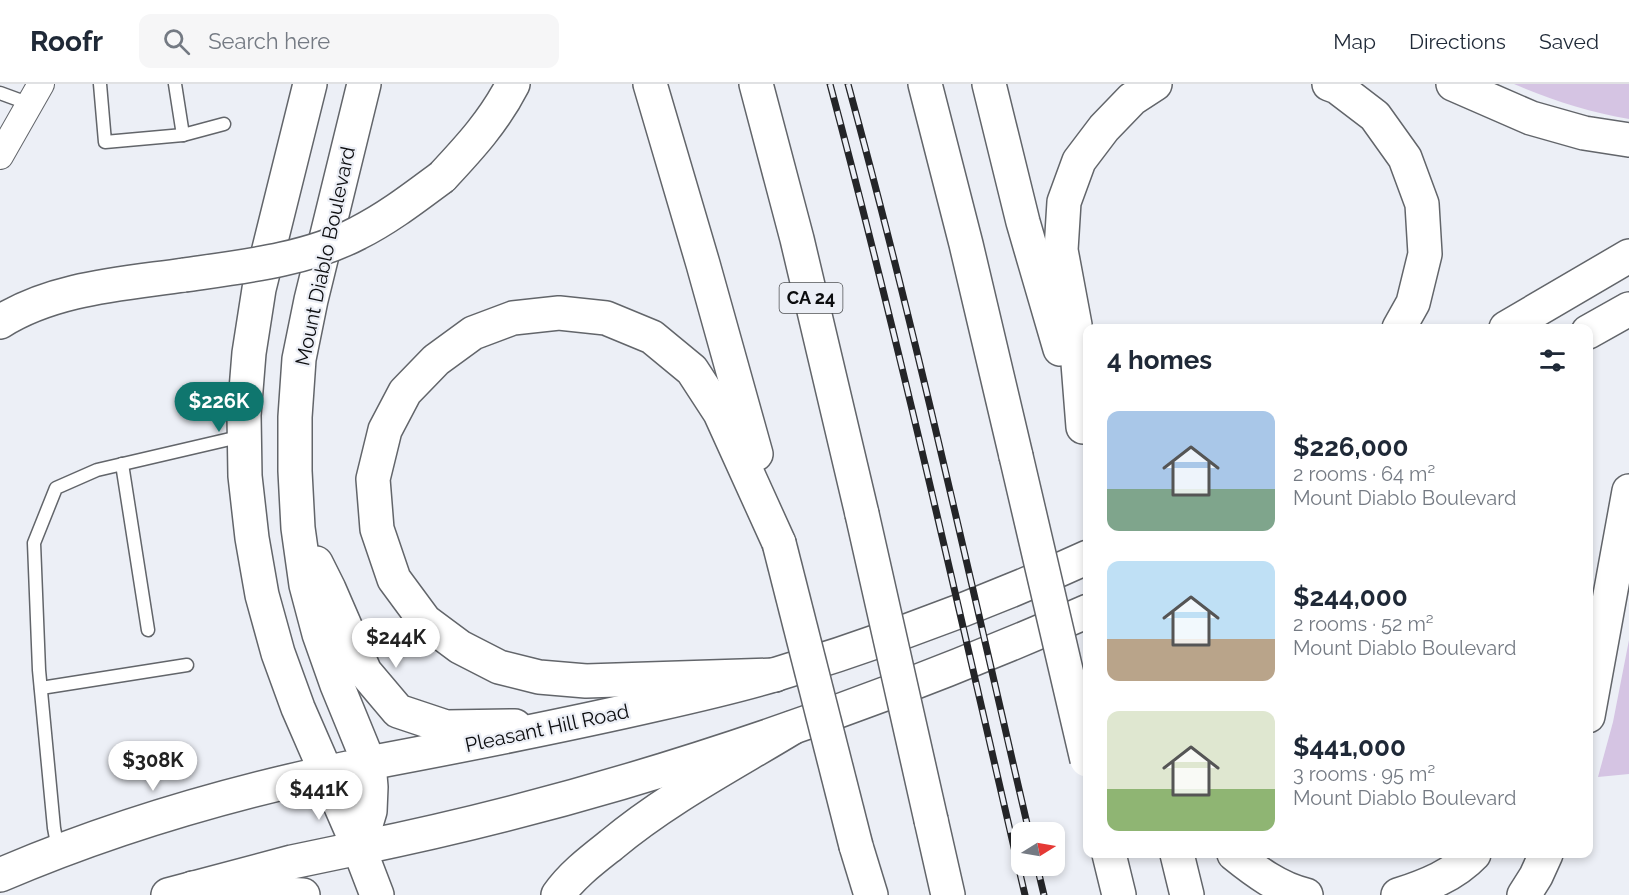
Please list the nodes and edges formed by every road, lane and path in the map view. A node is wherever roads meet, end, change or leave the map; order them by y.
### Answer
1 (100, 84) edge
2 (176, 84) edge
3 (310, 84) edge
4 (364, 84) edge
5 (513, 84) edge
6 (650, 84) edge
7 (756, 84) edge
8 (925, 84) edge
9 (989, 84) edge
10 (1155, 84) edge
11 (1329, 84) edge
12 (1453, 84) edge
13 (0, 93) edge
14 (36, 94) edge
15 (224, 124) dead end
16 (183, 135) junction
17 (1629, 140) edge
18 (0, 156) edge
19 (1629, 256) edge
20 (1629, 309) edge
21 (0, 321) edge
22 (1401, 324) edge
23 (1513, 324) edge
24 (1593, 329) edge
25 (1083, 414) edge
26 (1083, 429) edge
27 (244, 435) junction
28 (122, 464) junction
29 (1629, 491) edge
30 (298, 528) junction
31 (779, 543) junction
32 (1083, 559) edge
33 (1083, 613) edge
34 (148, 630) dead end
35 (187, 665) dead end
36 (776, 675) junction
37 (41, 688) junction
38 (1593, 689) edge
39 (556, 726) junction
40 (792, 728) junction
41 (1083, 744) edge
42 (369, 764) junction
43 (326, 772) junction
44 (856, 846) junction
45 (359, 848) junction
46 (58, 852) junction
47 (1110, 858) edge
48 (1178, 858) edge
49 (1239, 858) edge
50 (1470, 858) edge
51 (1544, 858) edge
52 (0, 875) edge
53 (180, 891) edge
54 (303, 895) edge
55 (377, 895) edge
56 (558, 895) edge
57 (865, 895) edge
58 (871, 895) edge
59 (948, 895) edge
60 (1119, 895) edge
61 (1187, 895) edge
62 (1306, 895) edge
63 (1398, 895) edge
64 (1524, 895) edge

1 - 16 lane
2 - 16 lane
3 - 27 main road
4 - 30 main road, Mount Diablo Boulevard
5 - 21 main road, bridge
6 - 31 main road
7 - 59 main road, CA 24, bridge
8 - 41 main road, bridge
9 - 26 main road
10 - 25 main road
11 - 22 main road
12 - 17 main road
13 - 14 lane
14 - 18 street
15 - 16 lane
19 - 23 main road
20 - 24 main road
27 - 28 lane
27 - 43 main road
28 - 34 lane
28 - 37 lane
29 - 38 main road
30 - 39 main road
30 - 42 main road, Mount Diablo Boulevard
31 - 36 main road
31 - 44 main road, bridge
32 - 36 main road, Pleasant Hill Road
33 - 40 main road
35 - 37 lane
36 - 39 main road, Pleasant Hill Road
37 - 46 lane
39 - 42 main road, Pleasant Hill Road
40 - 45 main road
40 - 56 main road
42 - 43 main road, Pleasant Hill Road
42 - 45 main road, Mount Diablo Boulevard
43 - 45 main road
43 - 46 main road, Pleasant Hill Road
44 - 57 main road
44 - 58 main road
45 - 53 main road
45 - 55 main road
46 - 52 main road, Pleasant Hill Road
47 - 60 main road
48 - 61 main road
49 - 62 main road
50 - 63 main road
51 - 64 main road
53 - 54 main road

